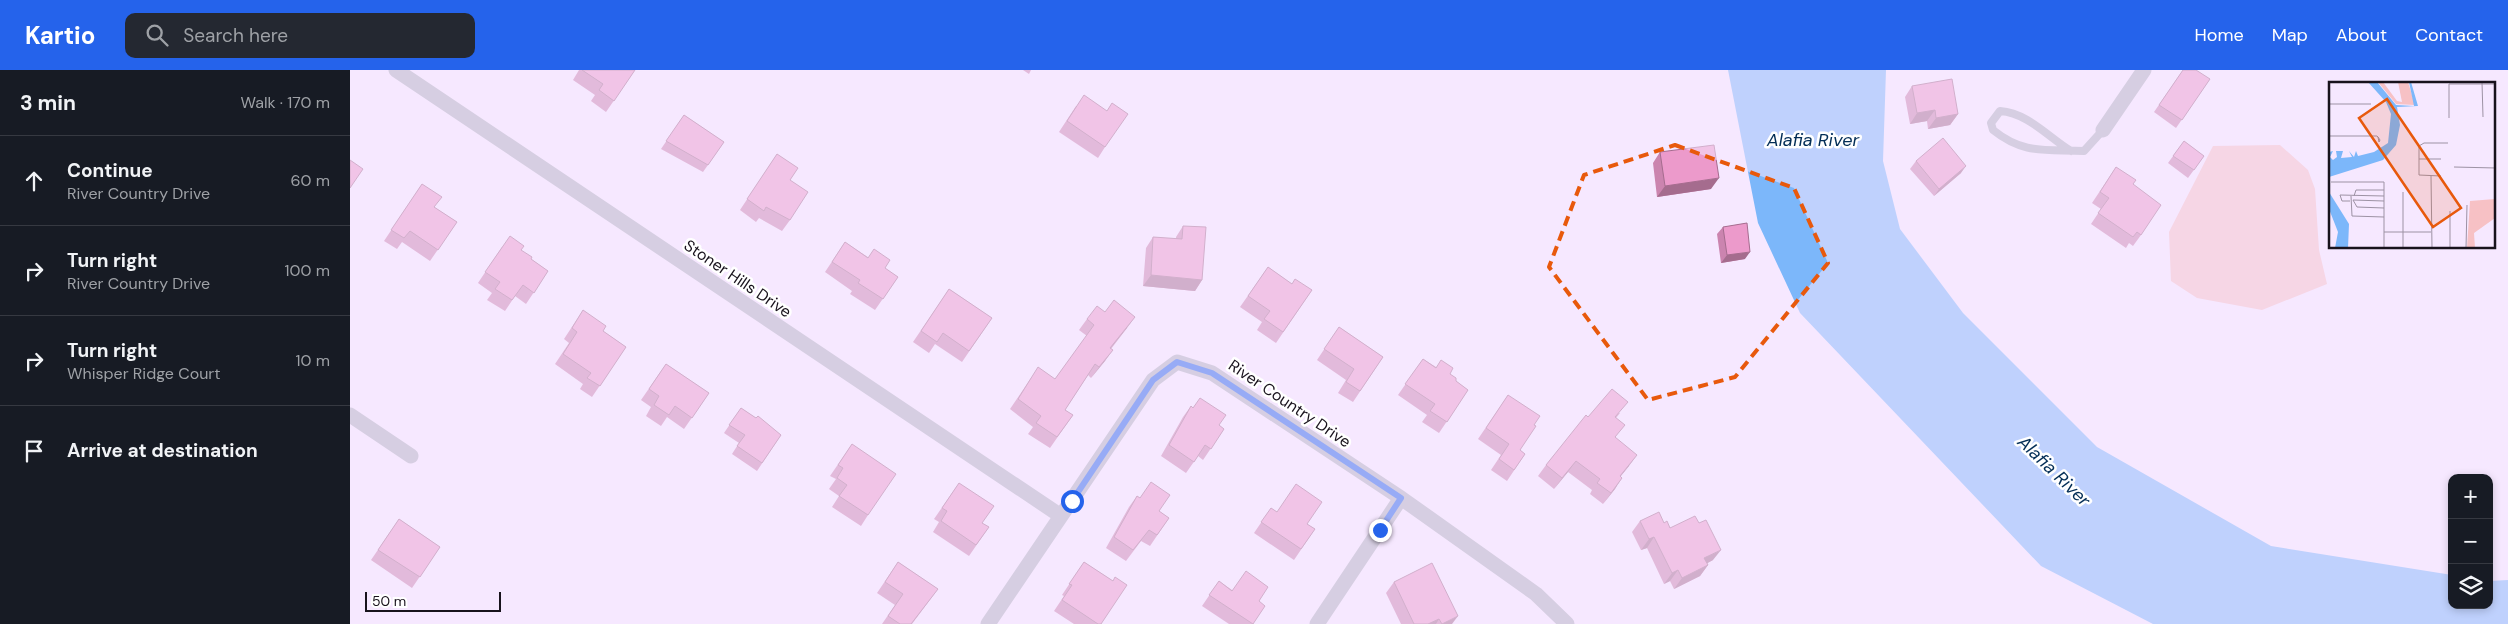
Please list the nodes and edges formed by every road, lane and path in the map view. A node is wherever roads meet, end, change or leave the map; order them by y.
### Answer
1 (396, 70) edge
2 (2144, 70) edge
3 (2103, 130) joint
4 (2071, 151) junction
5 (350, 415) edge
6 (411, 456) dead end
7 (1401, 498) junction
8 (1061, 516) junction
9 (988, 624) edge
10 (1317, 624) edge
11 (1567, 624) edge

1 - 8 street, Stoner Hills Drive
2 - 3 street
3 - 4 lane
4 - 4 lane
5 - 6 street
7 - 8 street, River Country Drive
7 - 10 street
7 - 11 street, River Country Drive
8 - 9 street, River Country Drive

